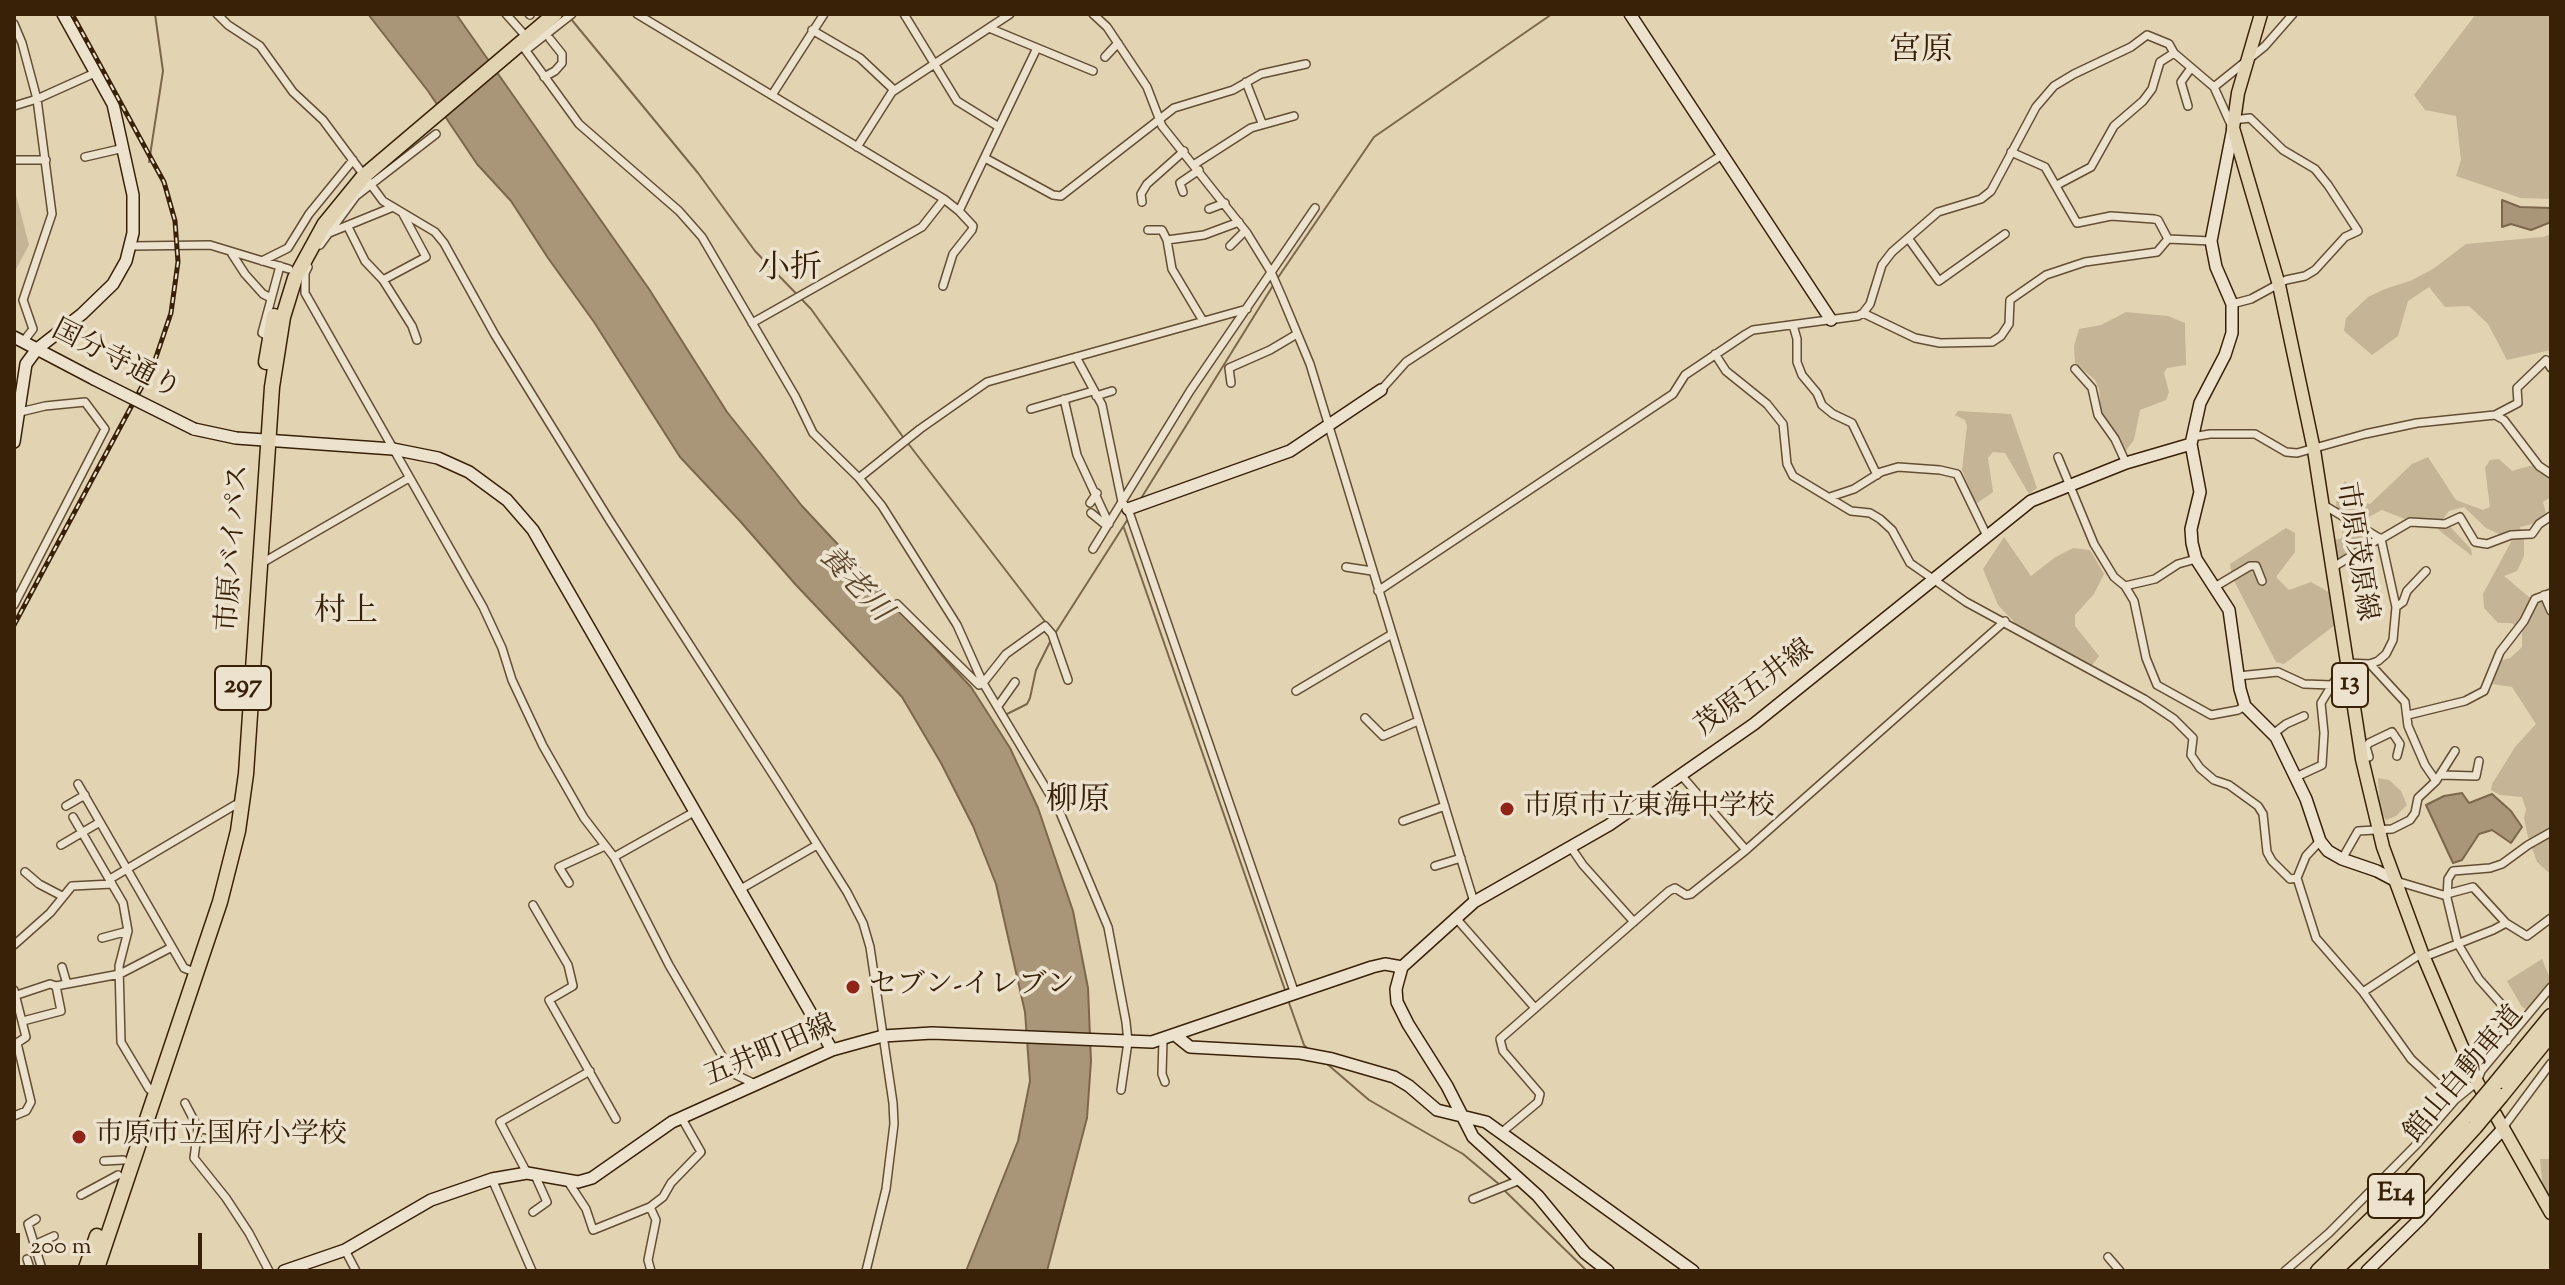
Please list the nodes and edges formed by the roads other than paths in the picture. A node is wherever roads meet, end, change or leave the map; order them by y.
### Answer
1 (63, 14) edge
2 (217, 14) edge
3 (506, 14) edge
4 (534, 14) edge
5 (555, 14) edge
6 (572, 14) edge
7 (637, 14) edge
8 (824, 14) edge
9 (904, 14) edge
10 (1010, 14) edge
11 (1093, 14) edge
12 (1109, 14) edge
13 (1630, 14) edge
14 (2261, 14) edge
15 (2293, 14) edge
16 (1102, 22) junction
17 (14, 24) edge
18 (989, 28) junction
19 (812, 30) junction
20 (550, 39) dead end
21 (1118, 43) junction
22 (517, 45) junction
23 (1036, 50) junction
24 (2174, 53) junction
25 (1105, 57) dead end
26 (2248, 59) junction
27 (934, 64) junction
28 (1306, 64) dead end
29 (2191, 68) junction
30 (1093, 71) dead end
31 (97, 72) junction
32 (544, 77) junction
33 (1246, 82) junction
34 (2214, 87) junction
35 (894, 90) junction
36 (772, 95) junction
37 (37, 99) junction
38 (14, 106) edge
39 (2188, 106) dead end
40 (1294, 116) dead end
41 (1159, 118) junction
42 (1262, 123) junction
43 (2233, 124) junction
44 (999, 127) junction
45 (436, 134) dead end
46 (857, 147) junction
47 (124, 148) junction
48 (1184, 151) junction
49 (2011, 152) junction
50 (1722, 155) junction
51 (85, 157) dead end
52 (985, 158) junction
53 (14, 160) edge
54 (46, 160) junction
55 (1197, 167) junction
56 (362, 173) junction
57 (2057, 185) junction
58 (1183, 192) dead end
59 (944, 199) junction
60 (1142, 202) dead end
61 (1225, 203) junction
62 (1315, 208) dead end
63 (397, 209) junction
64 (1209, 209) dead end
65 (959, 211) junction
66 (1239, 222) junction
67 (348, 227) junction
68 (1148, 230) dead end
69 (1245, 231) junction
70 (328, 233) junction
71 (2005, 234) dead end
72 (1908, 238) junction
73 (2168, 239) junction
74 (1167, 240) junction
75 (2211, 241) junction
76 (131, 246) junction
77 (1230, 246) dead end
78 (232, 254) junction
79 (262, 261) junction
80 (285, 268) junction
81 (1271, 272) junction
82 (383, 280) junction
83 (2279, 285) junction
84 (943, 286) dead end
85 (271, 298) junction
86 (2232, 304) junction
87 (1247, 309) junction
88 (1863, 313) junction
89 (1831, 320) junction
90 (1203, 321) junction
91 (752, 323) junction
92 (1793, 325) junction
93 (1297, 334) junction
94 (269, 337) junction
95 (19, 340) edge
96 (417, 340) dead end
97 (37, 349) junction
98 (1715, 354) junction
99 (1076, 357) junction
100 (2551, 368) edge
101 (2075, 369) dead end
102 (1231, 383) dead end
103 (1381, 390) joint
104 (1112, 391) dead end
105 (1095, 393) junction
106 (1064, 399) junction
107 (1031, 409) dead end
108 (16, 413) edge
109 (2495, 415) junction
110 (1328, 426) junction
111 (265, 441) junction
112 (2192, 441) junction
113 (14, 442) edge
114 (393, 449) junction
115 (2314, 450) junction
116 (2058, 457) dead end
117 (2126, 463) junction
118 (2549, 469) edge
119 (1877, 475) junction
120 (409, 478) junction
121 (859, 478) junction
122 (2071, 484) junction
123 (1097, 493) junction
124 (1830, 497) junction
125 (1090, 503) dead end
126 (2322, 504) junction
127 (1125, 505) junction
128 (1091, 513) dead end
129 (2551, 516) edge
130 (1108, 525) junction
131 (1987, 536) junction
132 (2380, 538) junction
133 (1093, 549) dead end
134 (2196, 559) junction
135 (261, 563) junction
136 (1346, 567) dead end
137 (2332, 568) junction
138 (1372, 571) junction
139 (2426, 571) dead end
140 (1934, 580) junction
141 (2262, 581) dead end
142 (2125, 586) junction
143 (2213, 588) junction
144 (1378, 591) junction
145 (2548, 594) edge
146 (897, 604) dead end
147 (14, 605) edge
148 (2396, 607) junction
149 (2551, 611) edge
150 (2005, 621) junction
151 (1392, 634) junction
152 (2346, 663) junction
153 (2370, 664) junction
154 (2238, 676) junction
155 (1068, 680) dead end
156 (1015, 682) dead end
157 (983, 683) junction
158 (2332, 685) junction
159 (1296, 691) dead end
160 (2181, 699) junction
161 (998, 706) junction
162 (2245, 706) junction
163 (2408, 715) junction
164 (2304, 716) dead end
165 (1365, 718) dead end
166 (2174, 719) junction
167 (1418, 721) junction
168 (2273, 734) junction
169 (2455, 751) dead end
170 (2397, 756) dead end
171 (2362, 759) junction
172 (2479, 761) dead end
173 (1681, 775) junction
174 (2296, 777) junction
175 (2439, 778) junction
176 (78, 784) dead end
177 (85, 795) junction
178 (235, 805) junction
179 (66, 806) dead end
180 (1445, 806) junction
181 (694, 812) junction
182 (73, 817) dead end
183 (1403, 821) dead end
184 (100, 822) junction
185 (2379, 831) junction
186 (2551, 832) edge
187 (82, 833) junction
188 (2320, 841) junction
189 (61, 845) dead end
190 (817, 845) junction
191 (605, 846) junction
192 (1570, 846) junction
193 (1746, 850) junction
194 (614, 857) junction
195 (1461, 858) junction
196 (2342, 859) junction
197 (1435, 866) dead end
198 (126, 867) junction
199 (2472, 870) junction
200 (25, 872) dead end
201 (2297, 878) junction
202 (111, 881) junction
203 (2396, 881) junction
204 (569, 883) dead end
205 (2473, 887) junction
206 (739, 890) junction
207 (2447, 894) junction
208 (62, 896) junction
209 (1474, 902) junction
210 (533, 905) dead end
211 (1455, 917) junction
212 (2551, 918) edge
213 (1634, 922) junction
214 (2506, 923) junction
215 (128, 931) junction
216 (102, 938) dead end
217 (2458, 944) junction
218 (14, 945) edge
219 (172, 947) junction
220 (2423, 955) junction
221 (62, 967) dead end
222 (1402, 967) junction
223 (189, 970) junction
224 (120, 974) junction
225 (67, 984) junction
226 (56, 986) junction
227 (2551, 987) edge
228 (2363, 992) junction
229 (16, 993) edge
230 (1295, 994) junction
231 (1535, 1008) junction
232 (2551, 1016) edge
233 (23, 1021) junction
234 (2551, 1034) edge
235 (883, 1036) junction
236 (1169, 1038) junction
237 (2507, 1041) junction
238 (1128, 1042) junction
239 (16, 1044) edge
240 (832, 1050) junction
241 (2551, 1063) edge
242 (590, 1071) junction
243 (732, 1073) junction
244 (1165, 1082) dead end
245 (2477, 1082) junction
246 (755, 1085) junction
247 (149, 1089) junction
248 (1121, 1090) dead end
249 (2499, 1090) junction
250 (742, 1091) junction
251 (2455, 1100) junction
252 (185, 1103) dead end
253 (14, 1116) edge
254 (1461, 1116) junction
255 (681, 1117) junction
256 (616, 1119) dead end
257 (2472, 1121) junction
258 (198, 1128) junction
259 (2502, 1130) junction
260 (216, 1132) dead end
261 (1501, 1133) junction
262 (123, 1160) junction
263 (104, 1161) dead end
264 (530, 1173) junction
265 (118, 1175) junction
266 (492, 1179) junction
267 (567, 1180) junction
268 (1520, 1180) junction
269 (81, 1195) dead end
270 (1473, 1199) dead end
271 (650, 1207) junction
272 (533, 1212) dead end
273 (2551, 1213) edge
274 (36, 1219) dead end
275 (54, 1236) dead end
276 (34, 1245) junction
277 (345, 1250) junction
278 (2108, 1257) dead end
279 (27, 1259) dead end
280 (2363, 1269) edge
281 (527, 1270) edge
282 (31, 1271) edge
283 (39, 1271) edge
284 (85, 1271) edge
285 (96, 1271) edge
286 (269, 1271) edge
287 (284, 1271) edge
288 (356, 1271) edge
289 (651, 1271) edge
290 (866, 1271) edge
291 (1608, 1271) edge
292 (1693, 1271) edge
293 (2120, 1271) edge
294 (2285, 1271) edge
295 (2318, 1271) edge
296 (2334, 1271) edge

1 - 31 main road
2 - 56 street
3 - 22 street
4 - 22 highway, 市原バイパス / 297
5 - 22 highway, 市原バイパス / 297
6 - 22 street
7 - 36 street
8 - 19 street
9 - 27 street
10 - 18 street
11 - 16 street
12 - 16 street
13 - 50 main road
14 - 26 main road
15 - 26 street
16 - 21 street
17 - 37 street
18 - 23 street
18 - 27 street
19 - 35 street
19 - 36 street
20 - 32 street
21 - 25 street
21 - 41 street
22 - 32 street
22 - 56 highway, 市原バイパス / 297
23 - 30 street
23 - 44 street
24 - 29 street
24 - 49 street
24 - 57 street
26 - 34 street
26 - 43 main road
27 - 35 street
27 - 44 street
28 - 33 street
29 - 34 street
29 - 39 street
31 - 37 street
31 - 47 main road
32 - 91 street
33 - 41 street
33 - 42 street
34 - 43 street
35 - 46 street
36 - 46 street
37 - 38 street
37 - 54 street
40 - 42 street
41 - 48 street
41 - 52 street
42 - 55 street
43 - 75 main road
43 - 83 main road, 市原茂原線 / 13
43 - 83 street
44 - 52 street
45 - 56 street
46 - 59 street
47 - 51 street
47 - 76 main road
48 - 55 street
48 - 60 street
49 - 57 street
49 - 72 street
50 - 89 main road
50 - 103 street
52 - 65 street
53 - 54 street
54 - 95 street
55 - 58 street
55 - 61 street
56 - 63 street
56 - 70 street
56 - 79 street
56 - 80 highway, 市原バイパス / 297
56 - 111 highway, 市原バイパス / 297
57 - 73 street
59 - 65 street
59 - 91 street
61 - 64 street
61 - 66 street
62 - 81 street
63 - 67 street
63 - 82 street
63 - 190 street
65 - 84 street
66 - 69 street
66 - 74 street
67 - 70 street
67 - 82 street
68 - 74 street
69 - 77 street
69 - 81 street
70 - 114 street
71 - 72 street
72 - 88 street
73 - 75 street
73 - 88 street
74 - 90 street
75 - 86 main road
76 - 78 street
76 - 97 main road
78 - 79 street
78 - 85 street
79 - 80 street
80 - 85 street
80 - 94 highway, 市原バイパス / 297
81 - 87 street
81 - 93 street
82 - 96 street
83 - 86 street
83 - 115 main road, 市原茂原線 / 13
85 - 94 street
86 - 112 main road
87 - 90 street
87 - 127 street
88 - 89 street
89 - 92 street
90 - 99 street
91 - 121 street
92 - 98 street
92 - 119 street
93 - 102 street
93 - 110 street
94 - 111 highway, 市原バイパス / 297
95 - 97 main road, 国分寺通り
97 - 108 main road
97 - 111 main road, 国分寺通り, bridge
98 - 124 street
98 - 144 street
99 - 105 street
99 - 121 street
100 - 109 street
101 - 117 street
103 - 110 main road
104 - 105 street
105 - 106 street
105 - 127 street
106 - 107 street
106 - 123 street
108 - 113 main road
108 - 147 street
109 - 115 street
109 - 118 street
110 - 127 main road
110 - 138 street
111 - 114 main road, 国分寺通り
111 - 135 highway, 市原バイパス / 297
111 - 178 highway, 市原バイパス / 297
112 - 115 street
112 - 117 main road, 茂原五井線
112 - 134 main road
114 - 120 street
114 - 181 main road, 国分寺通り
115 - 126 main road, 市原茂原線 / 13
116 - 122 street
117 - 122 main road, 茂原五井線
119 - 124 street
119 - 131 street
120 - 135 street
120 - 191 street
121 - 157 street
122 - 131 main road, 茂原五井線
122 - 142 street
123 - 125 street
123 - 130 street
124 - 140 street
126 - 132 street
126 - 137 main road, 市原茂原線 / 13
127 - 130 street
127 - 230 street
128 - 130 street
129 - 132 street
130 - 133 street
131 - 140 main road, 茂原五井線
132 - 137 street
132 - 148 street
134 - 142 street
134 - 143 main road
135 - 285 highway, 市原バイパス / 297
136 - 138 street
137 - 152 main road, 市原茂原線 / 13
138 - 144 street
139 - 148 street
140 - 150 street
140 - 173 main road, 茂原五井線
141 - 143 street
142 - 160 street
143 - 154 main road
144 - 151 street
145 - 149 street
145 - 163 street
146 - 157 street
148 - 153 street
150 - 166 street
150 - 193 street
151 - 159 street
151 - 167 street
152 - 153 street
152 - 158 street
152 - 171 main road, 市原茂原線 / 13
153 - 163 street
154 - 158 street
154 - 162 main road
155 - 157 street
156 - 161 street
157 - 161 street
158 - 174 street
160 - 162 street
160 - 166 street
161 - 238 street
162 - 168 main road
163 - 175 street
164 - 168 street
165 - 167 street
166 - 201 street
167 - 180 street
168 - 174 main road
169 - 175 street
170 - 171 street
171 - 185 main road, 市原茂原線 / 13
172 - 175 street
173 - 192 main road, 茂原五井線
173 - 193 street
174 - 188 main road
175 - 185 street
176 - 177 street
177 - 179 street
177 - 184 street
178 - 198 street
178 - 223 highway, 市原バイパス / 297
180 - 183 street
180 - 195 street
181 - 194 street
181 - 206 main road, 国分寺通り
182 - 187 street
184 - 187 street
184 - 198 street
185 - 196 street
185 - 203 main road, 市原茂原線 / 13
186 - 199 street
187 - 189 street
187 - 202 street
188 - 196 main road
188 - 201 street
190 - 206 street
190 - 235 street
191 - 194 street
191 - 204 street
192 - 209 main road, 茂原五井線
192 - 213 street
193 - 213 street
194 - 243 street
195 - 197 street
195 - 209 street
196 - 203 main road
198 - 202 street
198 - 219 street
199 - 205 street
199 - 207 street
200 - 208 street
201 - 228 street
202 - 208 street
202 - 215 street
203 - 207 street
203 - 220 main road, 市原茂原線 / 13
205 - 207 street
205 - 214 street
206 - 240 main road, 国分寺通り
207 - 217 street
208 - 218 street
209 - 211 main road, 茂原五井線
210 - 242 street
211 - 222 main road, 茂原五井線
211 - 231 street
212 - 214 street
213 - 231 street
214 - 217 street
215 - 216 street
215 - 224 street
217 - 220 street
217 - 237 street
219 - 223 street
219 - 224 street
220 - 228 street
220 - 245 main road, 市原茂原線 / 13
221 - 225 street
222 - 230 main road, 五井町田線
222 - 254 main road
223 - 247 highway, 市原バイパス / 297
224 - 225 street
224 - 247 street
225 - 226 street
226 - 229 street
226 - 233 street
227 - 237 street
228 - 251 street
229 - 233 street
230 - 236 main road, 五井町田線
231 - 261 street
232 - 249 highway, 館山自動車道 / E14
233 - 239 street
234 - 249 highway, 館山自動車道 / E14
235 - 238 main road, 五井町田線
235 - 240 main road, 五井町田線
235 - 290 street
236 - 238 main road, 五井町田線
236 - 244 street
236 - 254 main road
237 - 245 street
238 - 248 street
239 - 253 street
240 - 246 main road, 五井町田線
241 - 259 street
242 - 256 street
242 - 264 street
243 - 246 street
243 - 250 street
245 - 251 street
245 - 259 main road, 市原茂原線 / 13
246 - 250 main road, 五井町田線
247 - 262 highway, 市原バイパス / 297
249 - 257 highway, 館山自動車道 / E14, bridge
250 - 255 main road, 五井町田線
251 - 294 street
252 - 258 street
254 - 261 main road
254 - 268 main road
255 - 267 main road, 五井町田線
255 - 271 street
257 - 295 highway, 館山自動車道 / E14
257 - 296 highway, 館山自動車道 / E14
258 - 260 street
258 - 286 street
259 - 273 main road, 市原茂原線 / 13
259 - 280 main road
261 - 292 main road
262 - 263 street
262 - 265 highway, 市原バイパス / 297
264 - 266 main road, 五井町田線
264 - 267 main road, 五井町田線
264 - 272 street
265 - 269 street
265 - 284 highway, 市原バイパス / 297
266 - 277 main road, 五井町田線
266 - 281 street
267 - 271 street
268 - 270 street
268 - 291 main road
271 - 289 street
274 - 276 street
275 - 276 street
276 - 283 street
277 - 287 main road, 五井町田線
277 - 288 street
278 - 293 street
279 - 282 street

